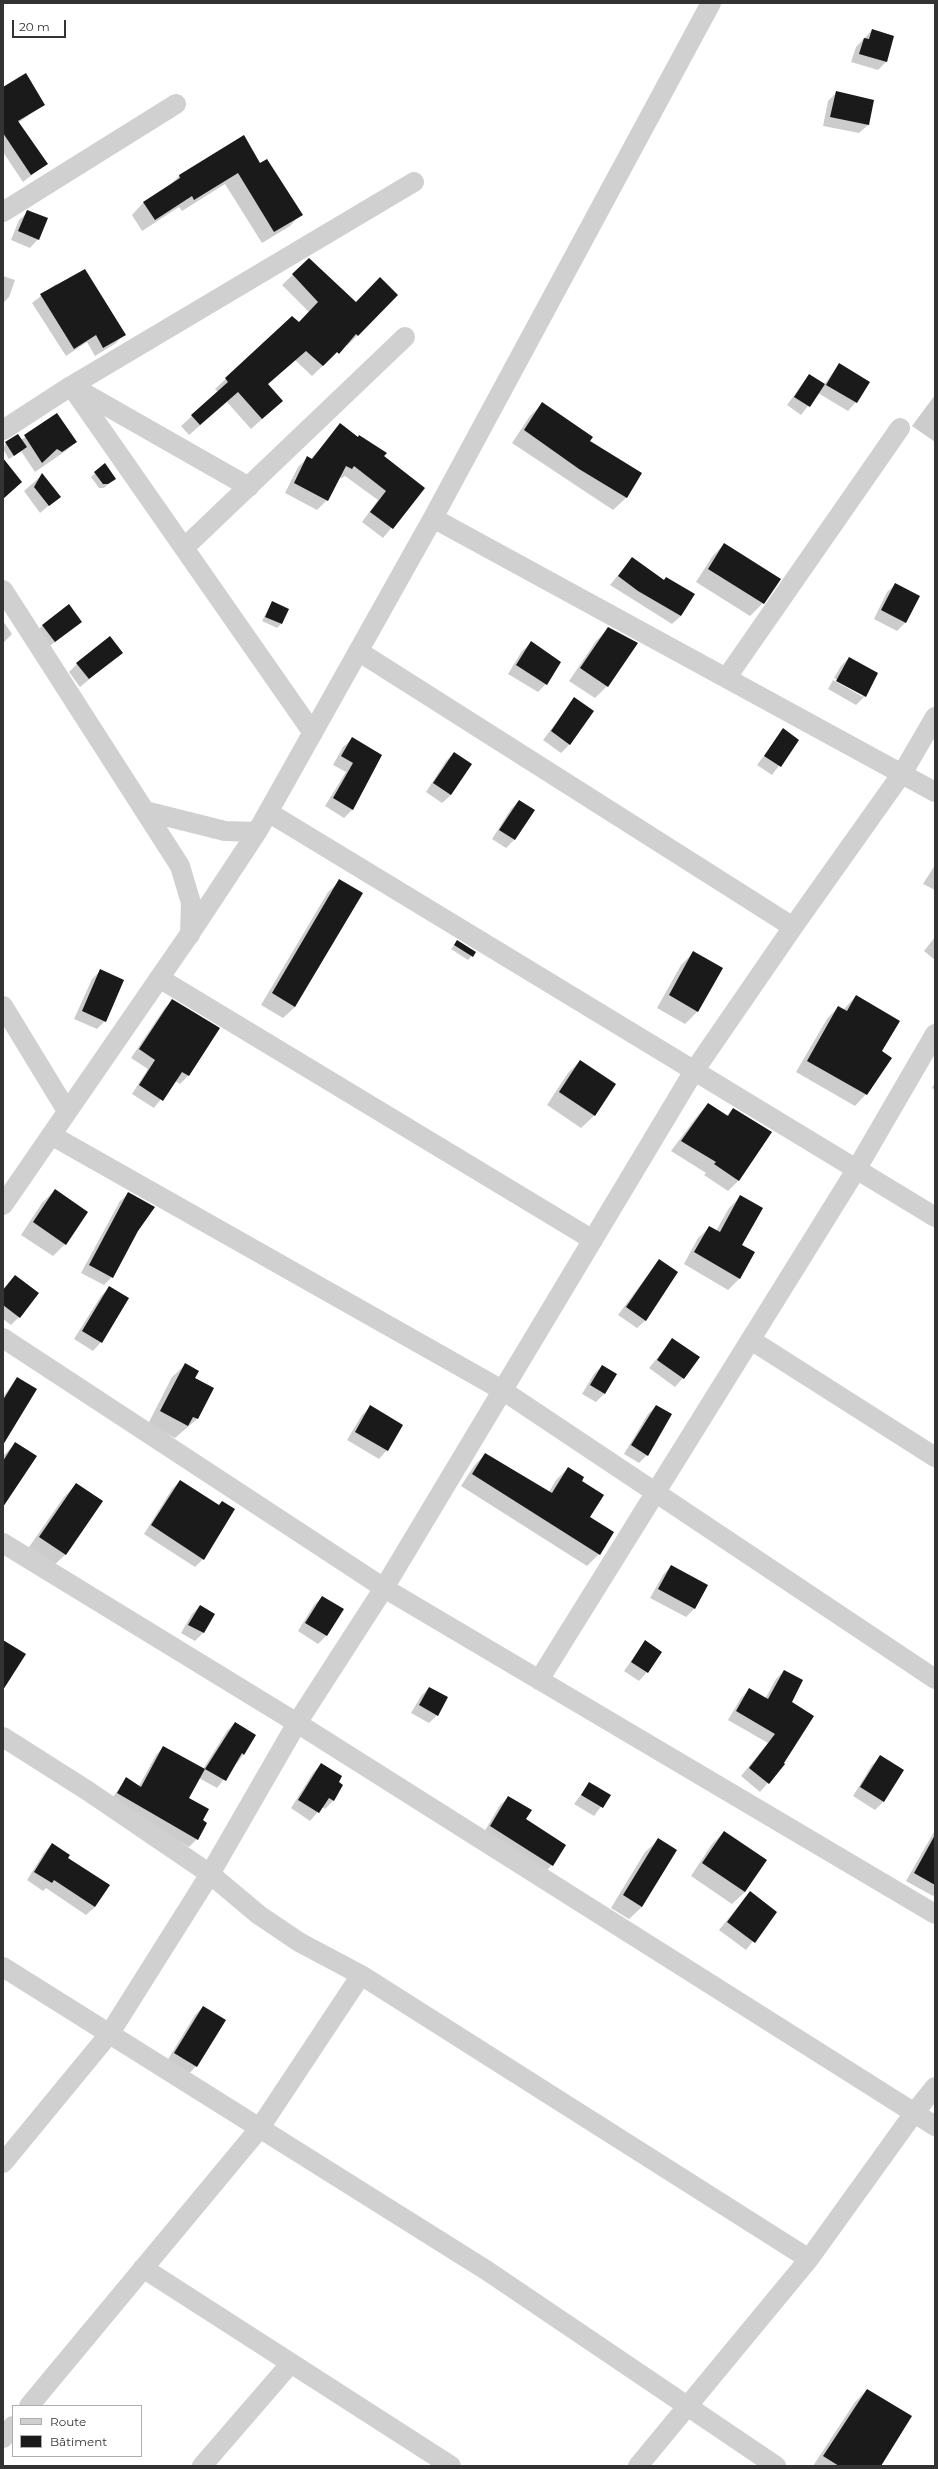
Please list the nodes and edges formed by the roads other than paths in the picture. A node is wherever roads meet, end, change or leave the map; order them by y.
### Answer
1 (711, 3) edge
2 (176, 104) dead end
3 (414, 182) dead end
4 (3, 212) edge
5 (405, 337) dead end
6 (71, 386) junction
7 (900, 428) dead end
8 (3, 430) edge
9 (249, 486) junction
10 (433, 518) junction
11 (184, 548) junction
12 (3, 590) edge
13 (358, 651) junction
14 (727, 677) junction
15 (935, 717) edge
16 (313, 733) junction
17 (903, 772) junction
18 (935, 792) edge
19 (145, 811) junction
20 (268, 812) junction
21 (257, 832) junction
22 (793, 927) junction
23 (190, 935) junction
24 (159, 978) junction
25 (3, 1006) edge
26 (935, 1034) edge
27 (694, 1071) junction
28 (67, 1111) junction
29 (51, 1135) junction
30 (856, 1170) junction
31 (3, 1205) edge
32 (935, 1217) edge
33 (592, 1240) junction
34 (3, 1338) edge
35 (751, 1340) junction
36 (502, 1390) junction
37 (935, 1457) edge
38 (656, 1492) junction
39 (3, 1543) edge
40 (384, 1588) junction
41 (935, 1679) edge
42 (540, 1680) junction
43 (297, 1723) junction
44 (3, 1737) edge
45 (210, 1874) junction
46 (935, 1914) edge
47 (4, 1970) edge
48 (361, 1975) junction
49 (110, 2033) junction
50 (935, 2087) edge
51 (914, 2112) junction
52 (935, 2126) edge
53 (259, 2129) junction
54 (3, 2163) edge
55 (809, 2259) junction
56 (143, 2268) junction
57 (291, 2363) junction
58 (30, 2405) edge
59 (686, 2406) junction
60 (12, 2427) edge
61 (3, 2438) edge
62 (440, 2463) edge
63 (202, 2466) edge
64 (638, 2466) edge
65 (776, 2466) edge

1 - 10 street
2 - 4 street
3 - 6 street
5 - 9 street
6 - 8 street
6 - 9 street
6 - 11 street
7 - 14 street
9 - 11 street
10 - 13 street
10 - 14 street
11 - 16 street
12 - 19 street
13 - 16 street
13 - 22 street
14 - 17 street
15 - 17 street
16 - 20 street
17 - 18 street
17 - 22 street
19 - 21 street
19 - 23 street
20 - 21 street
20 - 27 street
21 - 23 street
22 - 27 street
23 - 24 street
24 - 28 street
24 - 33 street
25 - 28 street
26 - 30 street
27 - 30 street
27 - 33 street
28 - 29 street
29 - 31 street
29 - 36 street
30 - 32 street
30 - 35 street
33 - 36 street
34 - 40 street
35 - 37 street
35 - 38 street
36 - 38 street
36 - 40 street
38 - 41 street
38 - 42 street
39 - 43 street
40 - 42 street
40 - 43 street
42 - 46 street
43 - 45 street
43 - 51 street
44 - 45 street
45 - 48 street
45 - 49 street
47 - 49 street
48 - 53 street
48 - 55 street
49 - 53 street
49 - 54 street
50 - 51 street
51 - 52 street
51 - 55 street
53 - 56 street
53 - 59 street
55 - 59 street
56 - 57 street
56 - 58 street
57 - 62 street
57 - 63 street
59 - 64 street
59 - 65 street
60 - 61 street

